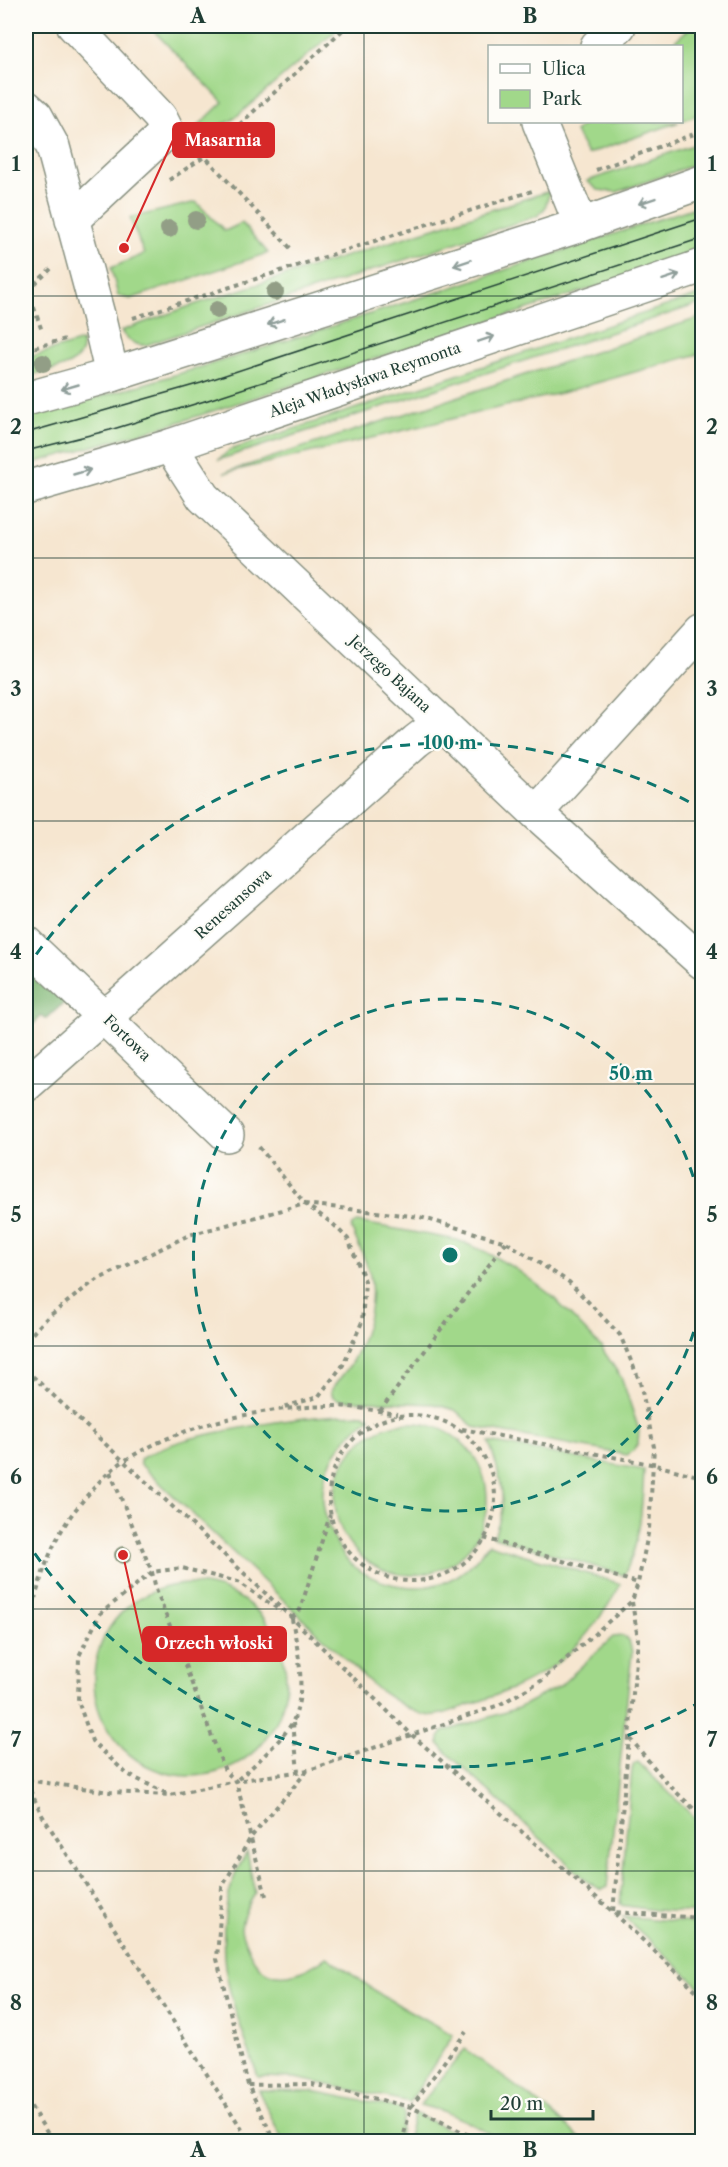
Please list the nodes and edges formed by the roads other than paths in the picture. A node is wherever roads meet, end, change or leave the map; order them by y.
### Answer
1 (74, 26) edge
2 (619, 26) edge
3 (598, 45) edge
4 (26, 107) edge
5 (539, 123) edge
6 (702, 182) edge
7 (72, 220) junction
8 (581, 225) junction
9 (702, 266) edge
10 (112, 375) junction
11 (26, 399) edge
12 (170, 446) junction
13 (26, 488) edge
14 (702, 630) edge
15 (441, 722) junction
16 (536, 813) junction
17 (26, 943) edge
18 (702, 962) edge
19 (104, 1016) junction
20 (26, 1085) edge
21 (241, 1138) road end

1 - 7 street
2 - 3 street
4 - 7 street
5 - 8 street
6 -> 8 street
7 - 10 street
8 -> 10 street
12 -> 9 street, Aleja Władysława Reymonta
10 -> 11 street
13 -> 12 street, Aleja Władysława Reymonta
12 - 15 street, Jerzego Bajana
14 - 16 street
15 - 16 street, Jerzego Bajana
15 - 19 street, Renesansowa
16 - 18 street, Jerzego Bajana
17 - 19 street, Fortowa
19 - 20 street, Renesansowa
19 - 21 street, Fortowa

